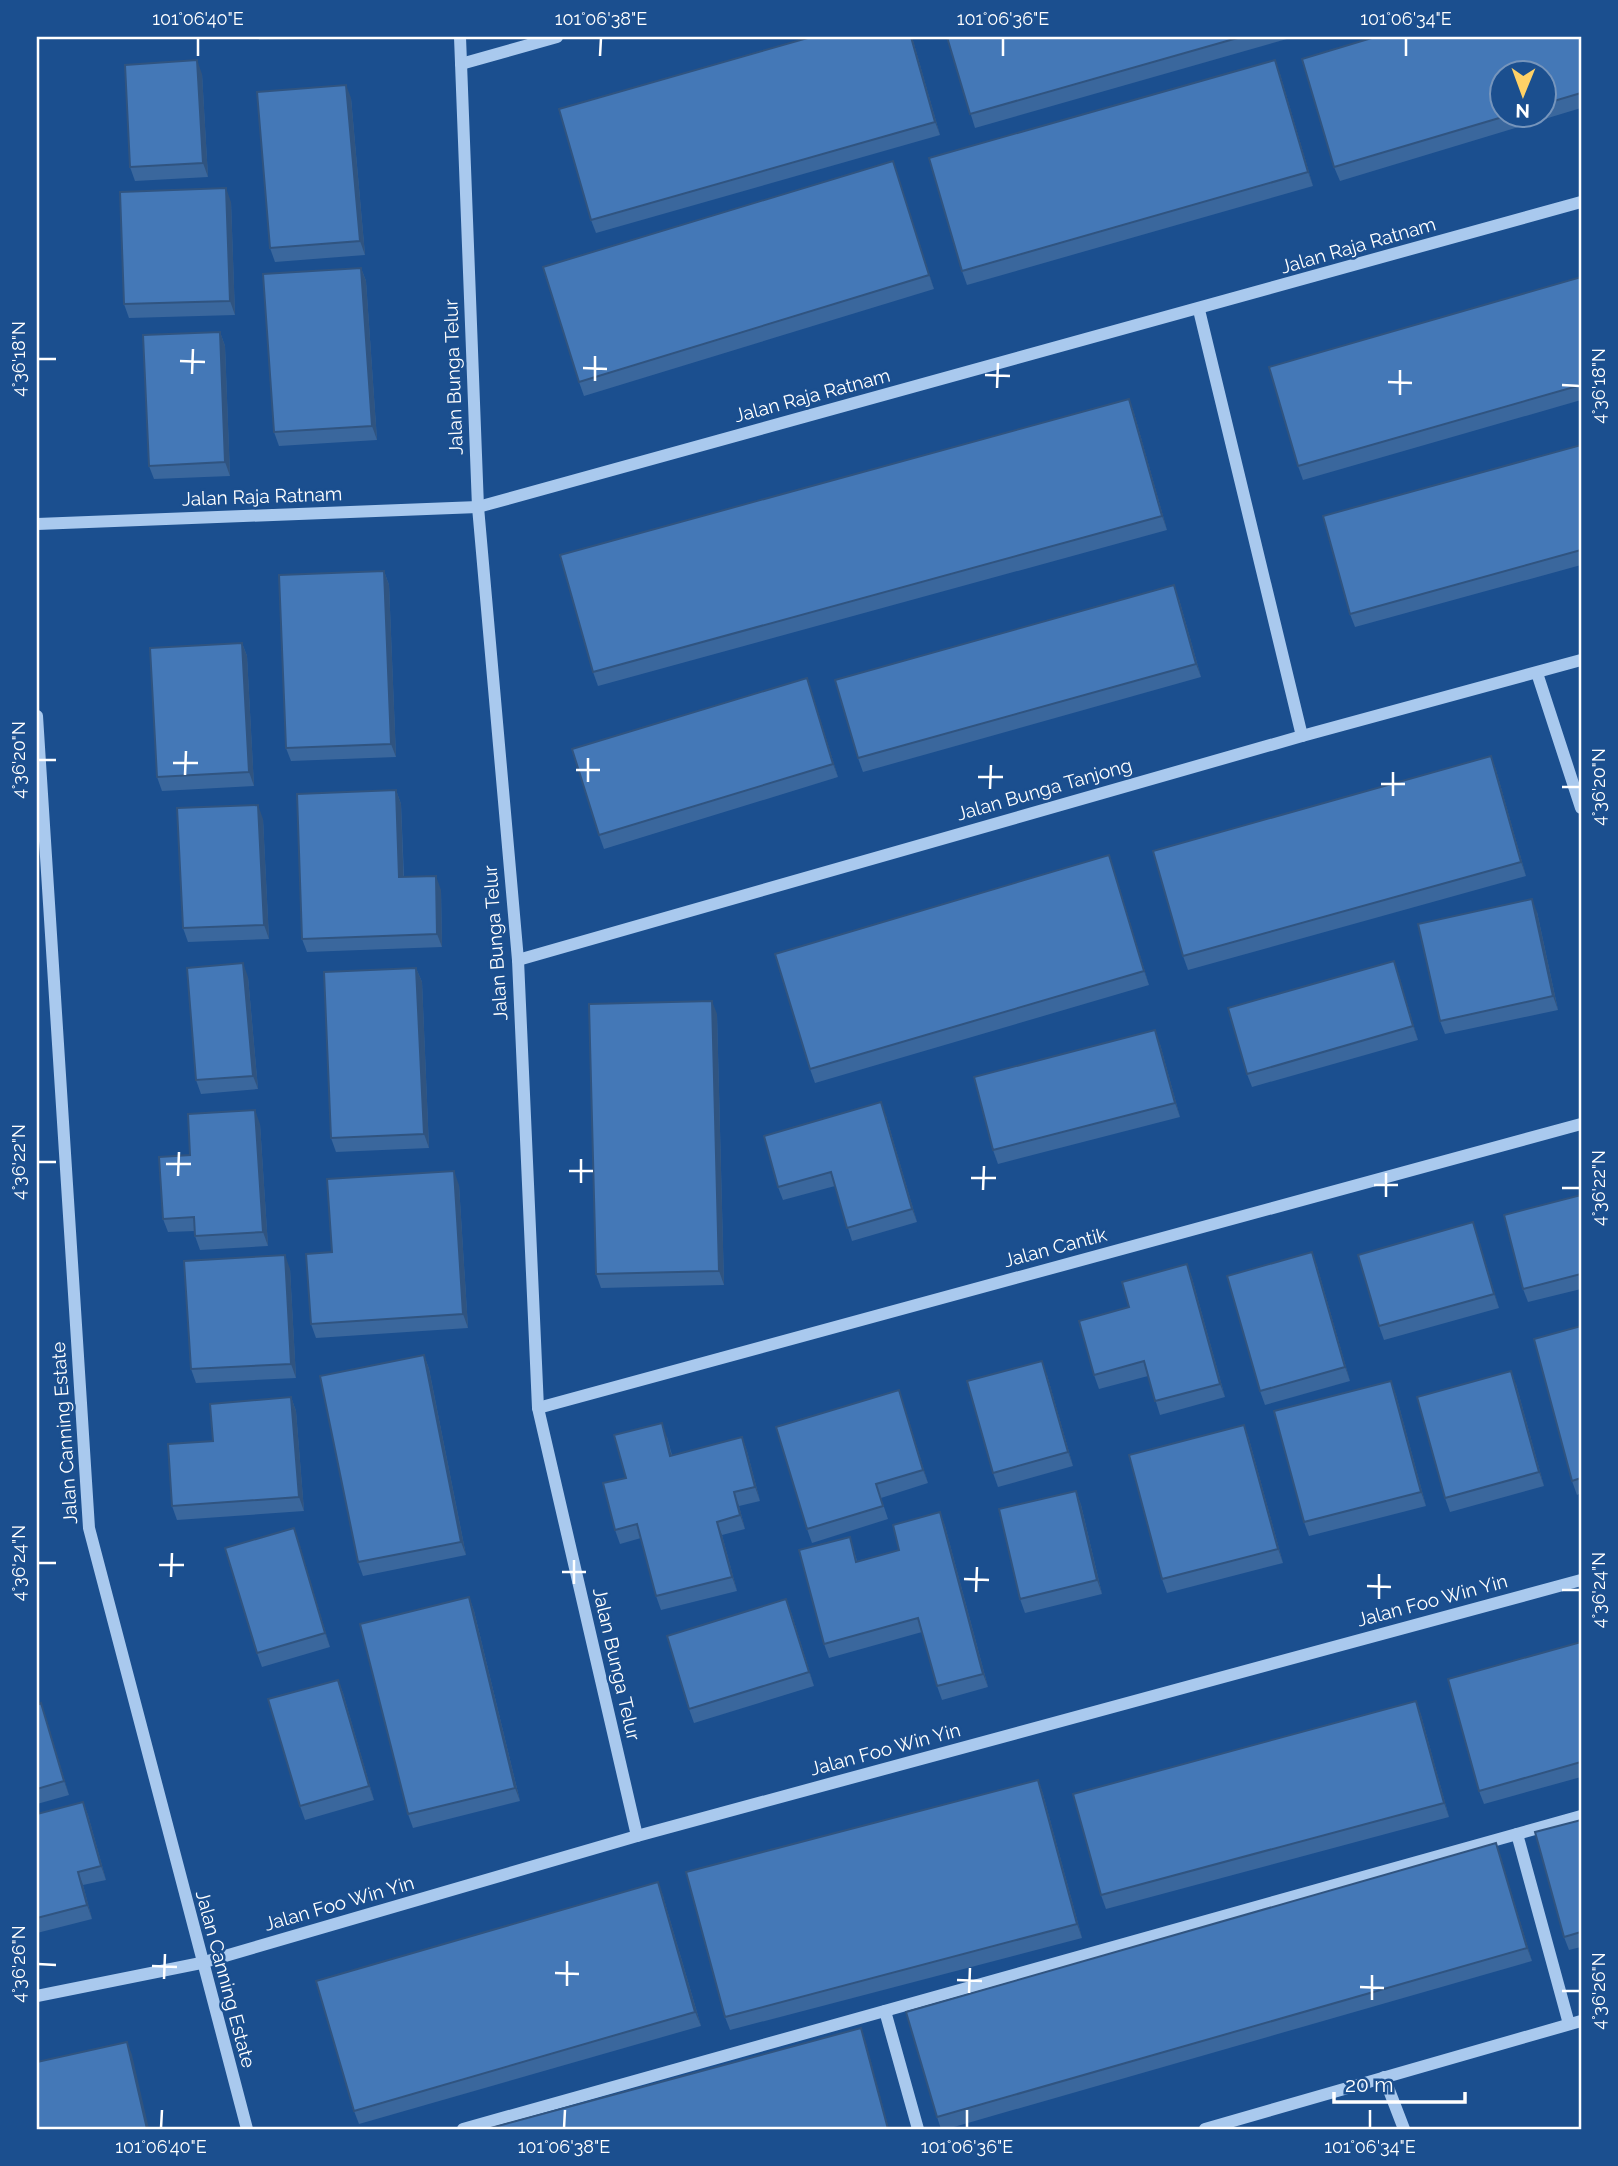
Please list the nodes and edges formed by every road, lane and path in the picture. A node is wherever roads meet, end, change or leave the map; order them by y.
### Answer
1 (460, 37) edge
2 (557, 37) edge
3 (461, 64) junction
4 (1581, 202) edge
5 (1199, 310) junction
6 (478, 507) junction
7 (37, 524) edge
8 (1581, 660) edge
9 (1537, 673) junction
10 (37, 716) edge
11 (1302, 736) junction
12 (1581, 807) edge
13 (42, 874) edge
14 (518, 960) junction
15 (1581, 1124) edge
16 (538, 1408) junction
17 (1581, 1580) edge
18 (1581, 1816) edge
19 (1517, 1834) junction
20 (637, 1836) junction
21 (201, 1963) junction
22 (37, 1996) edge
23 (885, 2011) junction
24 (1575, 2022) edge
25 (1384, 2077) junction
26 (247, 2129) edge
27 (463, 2129) edge
28 (918, 2129) edge
29 (1205, 2129) edge
30 (1404, 2129) edge

1 - 3 street, Jalan Bunga Telur
2 - 3 street
3 - 6 street, Jalan Bunga Telur
4 - 5 street, Jalan Raja Ratnam
5 - 6 street, Jalan Raja Ratnam
5 - 11 street
6 - 7 street, Jalan Raja Ratnam
6 - 14 street, Jalan Bunga Telur
8 - 9 street, Jalan Bunga Tanjong
9 - 11 street, Jalan Bunga Tanjong
9 - 12 street
10 - 13 street, Jalan Canning Estate
11 - 14 street, Jalan Bunga Tanjong
13 - 21 street, Jalan Canning Estate
14 - 16 street, Jalan Bunga Telur
15 - 16 street, Jalan Cantik
16 - 20 street, Jalan Bunga Telur
17 - 20 street, Jalan Foo Win Yin
18 - 19 street
19 - 23 street
19 - 24 street
20 - 21 street, Jalan Foo Win Yin
21 - 22 street, Jalan Foo Win Yin
21 - 26 street, Jalan Canning Estate
23 - 27 street
23 - 28 street
24 - 25 street
25 - 29 street
25 - 30 street

